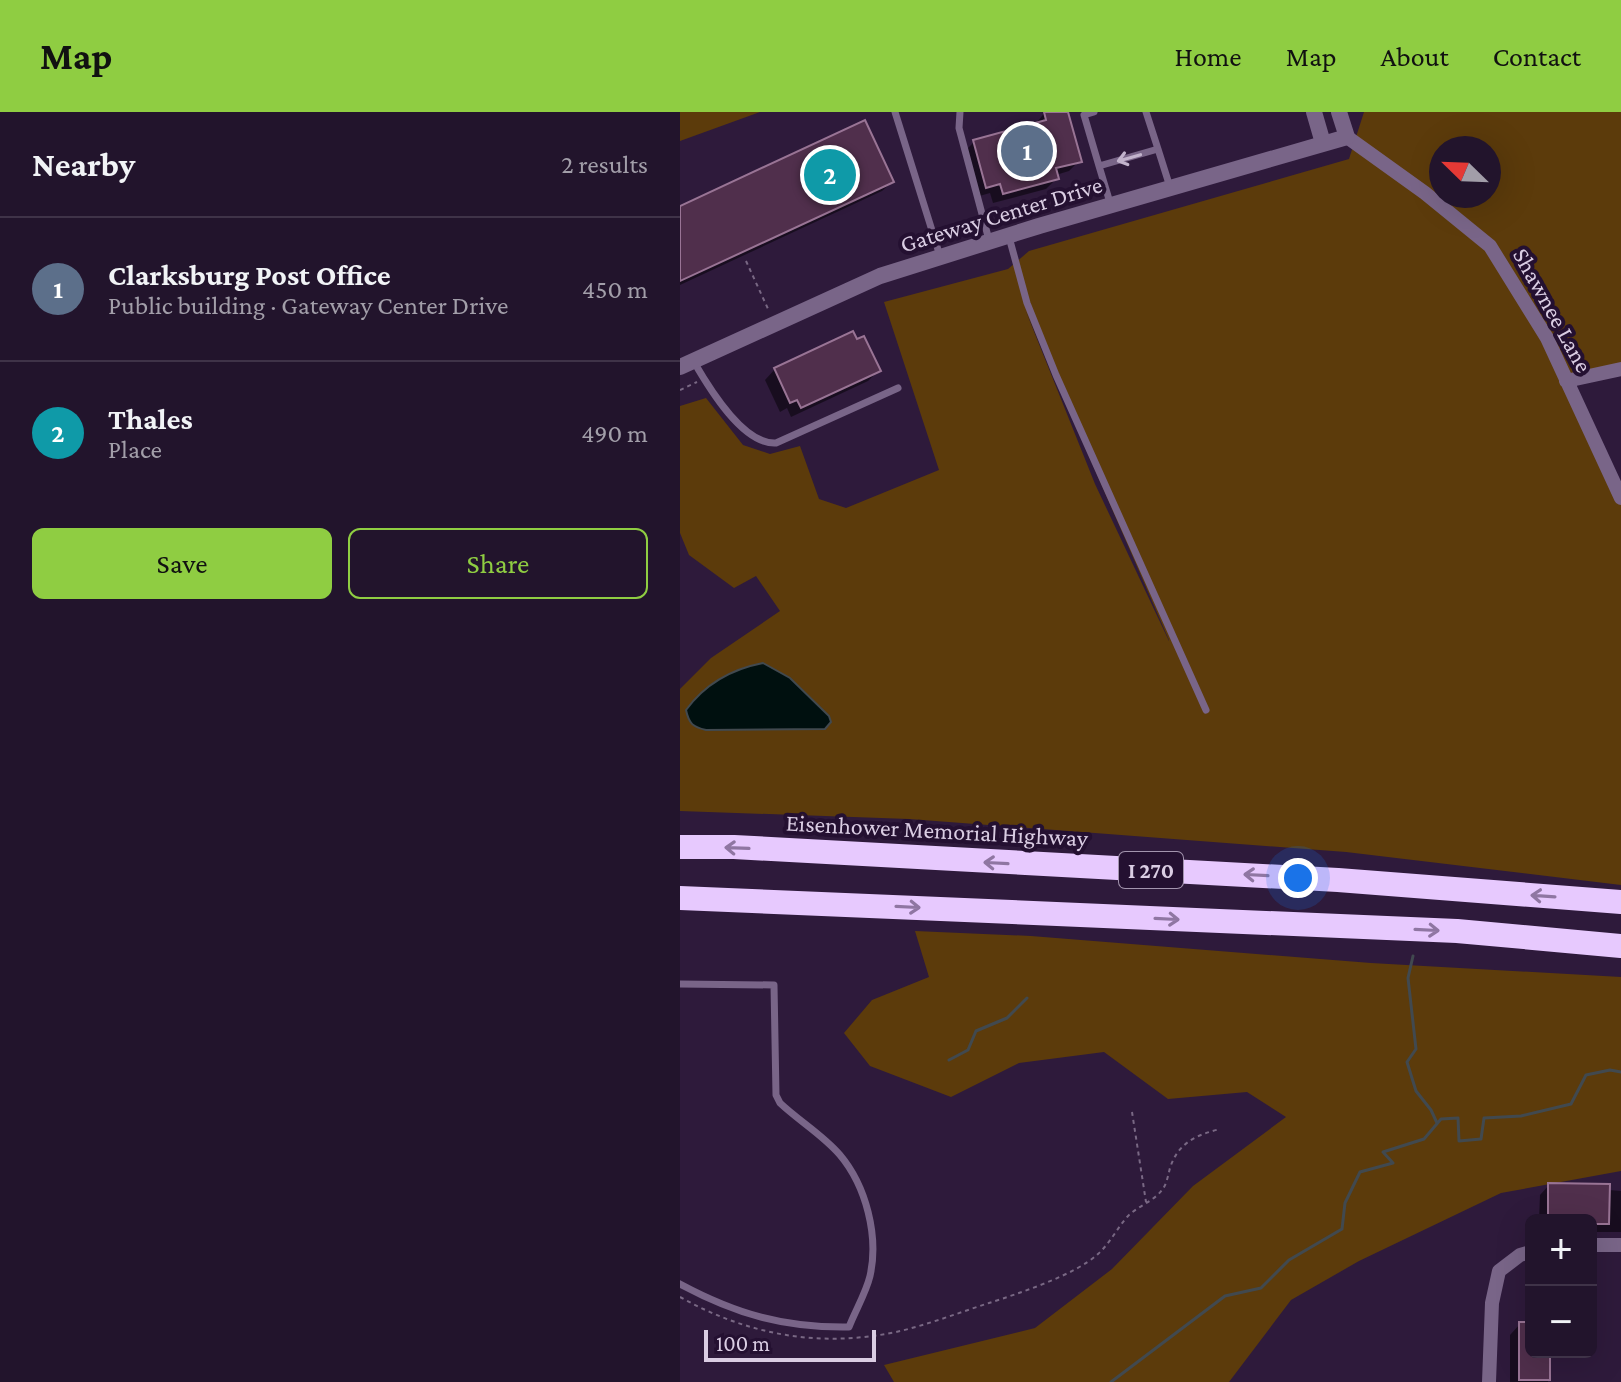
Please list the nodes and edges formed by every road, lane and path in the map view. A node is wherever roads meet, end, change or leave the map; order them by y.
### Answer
1 (895, 112) edge
2 (960, 112) edge
3 (1094, 112) edge
4 (1146, 112) edge
5 (1314, 112) edge
6 (1339, 112) edge
7 (1347, 137) junction
8 (1323, 143) junction
9 (1158, 149) junction
10 (1099, 166) junction
11 (1170, 189) junction
12 (1111, 206) junction
13 (1009, 236) junction
14 (989, 242) junction
15 (941, 258) junction
16 (746, 261) dead end
17 (767, 307) dead end
18 (687, 364) edge
19 (1621, 369) edge
20 (704, 379) junction
21 (1566, 381) junction
22 (898, 388) dead end
23 (680, 390) edge
24 (1621, 498) edge
25 (1206, 710) dead end
26 (680, 847) edge
27 (680, 898) edge
28 (1621, 902) edge
29 (1621, 946) edge
30 (680, 984) edge
31 (1132, 1112) dead end
32 (1220, 1129) dead end
33 (1146, 1202) junction
34 (1597, 1245) edge
35 (1621, 1245) edge
36 (1525, 1254) edge
37 (680, 1284) edge
38 (680, 1297) edge
39 (1489, 1382) edge

1 - 15 lane
2 - 14 lane
3 - 10 lane
4 - 9 lane
5 - 8 street
6 - 7 street
7 - 8 street, Gateway Center Drive
7 - 21 street, Shawnee Lane
8 - 11 street, Gateway Center Drive
9 -> 10 lane
9 - 11 lane
10 - 12 lane
11 - 12 street, Gateway Center Drive
12 - 13 street, Gateway Center Drive
13 - 14 street, Gateway Center Drive
13 - 25 lane
14 - 15 street, Gateway Center Drive
15 - 18 street, Gateway Center Drive
16 - 17 path
18 - 20 lane
19 - 21 street
20 - 22 lane
20 - 23 path
21 - 24 street, Shawnee Lane
28 -> 26 highway, Eisenhower Memorial Highway / I 270
27 -> 29 highway, I 270
30 - 37 lane
31 - 33 path
32 - 33 path
33 - 38 path
34 - 35 street
36 - 39 street

